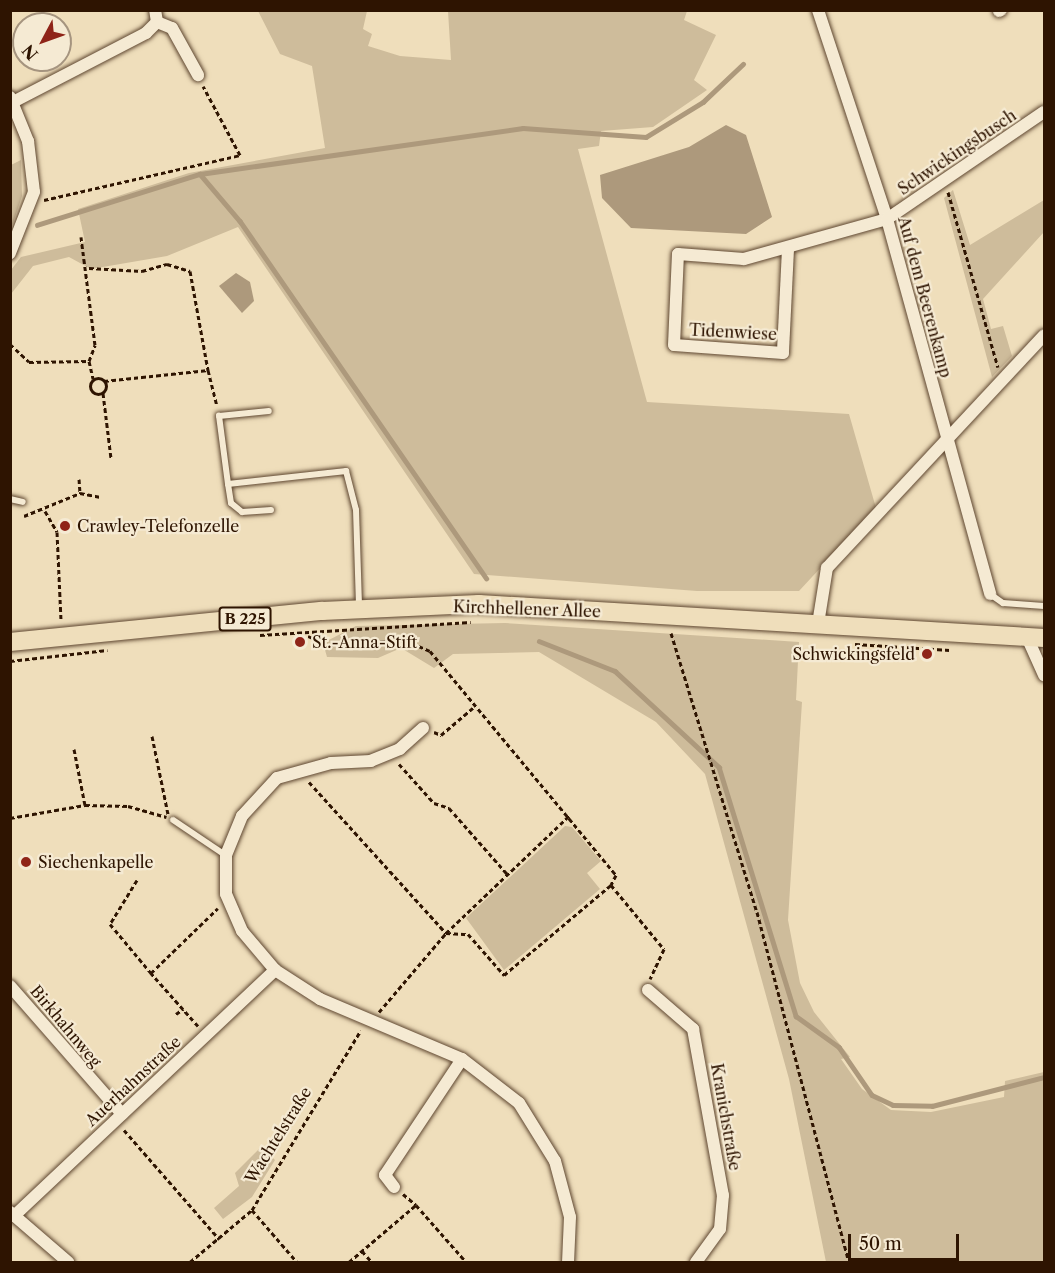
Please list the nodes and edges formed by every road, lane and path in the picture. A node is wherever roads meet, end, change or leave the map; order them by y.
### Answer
1 (820, 11) edge
2 (156, 16) edge
3 (198, 75) joint
4 (12, 99) edge
5 (1044, 112) edge
6 (945, 181) junction
7 (31, 204) junction
8 (887, 219) junction
9 (81, 237) dead end
10 (788, 249) junction
11 (10, 253) edge
12 (89, 268) junction
13 (1044, 335) edge
14 (10, 344) edge
15 (89, 361) junction
16 (208, 370) junction
17 (93, 379) junction
18 (104, 381) junction
19 (1001, 381) junction
20 (103, 393) junction
21 (269, 411) dead end
22 (219, 416) junction
23 (946, 442) junction
24 (111, 458) dead end
25 (79, 479) dead end
26 (228, 484) junction
27 (80, 493) junction
28 (101, 497) dead end
29 (10, 499) edge
30 (23, 502) dead end
31 (271, 510) dead end
32 (45, 511) junction
33 (24, 516) dead end
34 (990, 594) joint
35 (1044, 606) edge
36 (359, 609) junction
37 (61, 621) dead end
38 (477, 622) dead end
39 (818, 624) junction
40 (660, 632) dead end
41 (671, 633) junction
42 (683, 633) dead end
43 (252, 635) dead end
44 (307, 636) junction
45 (1036, 638) edge
46 (10, 642) edge
47 (851, 644) dead end
48 (118, 649) dead end
49 (960, 649) dead end
50 (10, 661) edge
51 (1044, 675) edge
52 (475, 706) junction
53 (423, 728) joint
54 (152, 736) dead end
55 (74, 749) dead end
56 (390, 754) junction
57 (298, 770) junction
58 (85, 805) junction
59 (569, 816) junction
60 (10, 818) edge
61 (171, 819) junction
62 (226, 855) junction
63 (508, 875) junction
64 (137, 880) dead end
65 (611, 885) junction
66 (228, 899) junction
67 (446, 933) junction
68 (275, 970) junction
69 (151, 974) junction
70 (10, 986) edge
71 (648, 990) joint
72 (183, 1009) junction
73 (176, 1014) dead end
74 (370, 1019) junction
75 (206, 1035) junction
76 (462, 1059) junction
77 (119, 1117) junction
78 (394, 1187) dead end
79 (252, 1210) junction
80 (12, 1214) edge
81 (219, 1239) junction
82 (362, 1251) junction
83 (68, 1263) edge
84 (190, 1263) edge
85 (297, 1263) edge
86 (349, 1263) edge
87 (372, 1263) edge
88 (466, 1263) edge
89 (568, 1263) edge
90 (696, 1263) edge
91 (849, 1263) edge

1 - 8 street, Auf dem Beerenkamp
2 - 3 street
2 - 4 street
3 - 7 path
4 - 7 street
5 - 6 street, Schwickingsbusch
6 - 8 street, Schwickingsbusch
6 - 19 path
7 - 11 street
8 - 10 street, Tidenwiese
8 - 23 street, Auf dem Beerenkamp
9 - 12 path
10 - 10 street, Tidenwiese
12 - 15 path
12 - 16 path
13 - 19 street
14 - 15 path
15 - 17 path
16 - 18 path
16 - 22 path
17 - 18 path
17 - 20 path
18 - 20 path
19 - 23 street
20 - 24 path
21 - 22 lane
22 - 26 lane
23 - 34 street, Auf dem Beerenkamp
23 - 39 street
25 - 27 path
26 - 31 lane
26 - 36 lane
27 - 28 path
27 - 32 path
29 - 30 lane
32 - 33 path
32 - 37 path
34 - 35 lane
36 - 39 main road, Kirchhellener Allee / B 225
36 - 46 main road, Kirchhellener Allee / B 225
38 - 44 path
39 - 45 main road, Kirchhellener Allee / B 225
40 - 41 path
41 - 42 path
41 - 91 path
43 - 44 path
44 - 52 path
45 - 51 street
47 - 49 path
48 - 50 path
52 - 53 path
52 - 59 path
53 - 56 street
54 - 61 path
55 - 58 path
56 - 57 street
56 - 63 path
57 - 62 street
57 - 67 path
58 - 60 path
58 - 61 path
59 - 63 path, Wachtelstraße
59 - 65 path
61 - 62 lane
62 - 66 street
63 - 67 path, Wachtelstraße
64 - 69 path
65 - 67 path
65 - 71 path
66 - 68 street
66 - 69 path
67 - 74 path, Wachtelstraße
68 - 74 street
68 - 75 street, Auerhahnstraße
69 - 72 path
70 - 77 street, Birkhahnweg
71 - 90 street, Kranichstraße
72 - 73 path
72 - 75 path
74 - 76 street
74 - 79 path, Wachtelstraße
75 - 77 street, Auerhahnstraße
76 - 78 street
76 - 89 street
77 - 80 street, Auerhahnstraße
77 - 81 path
79 - 81 path
79 - 85 path, Wachtelstraße
80 - 83 street
81 - 84 path
82 - 86 path
82 - 87 path
82 - 88 path

